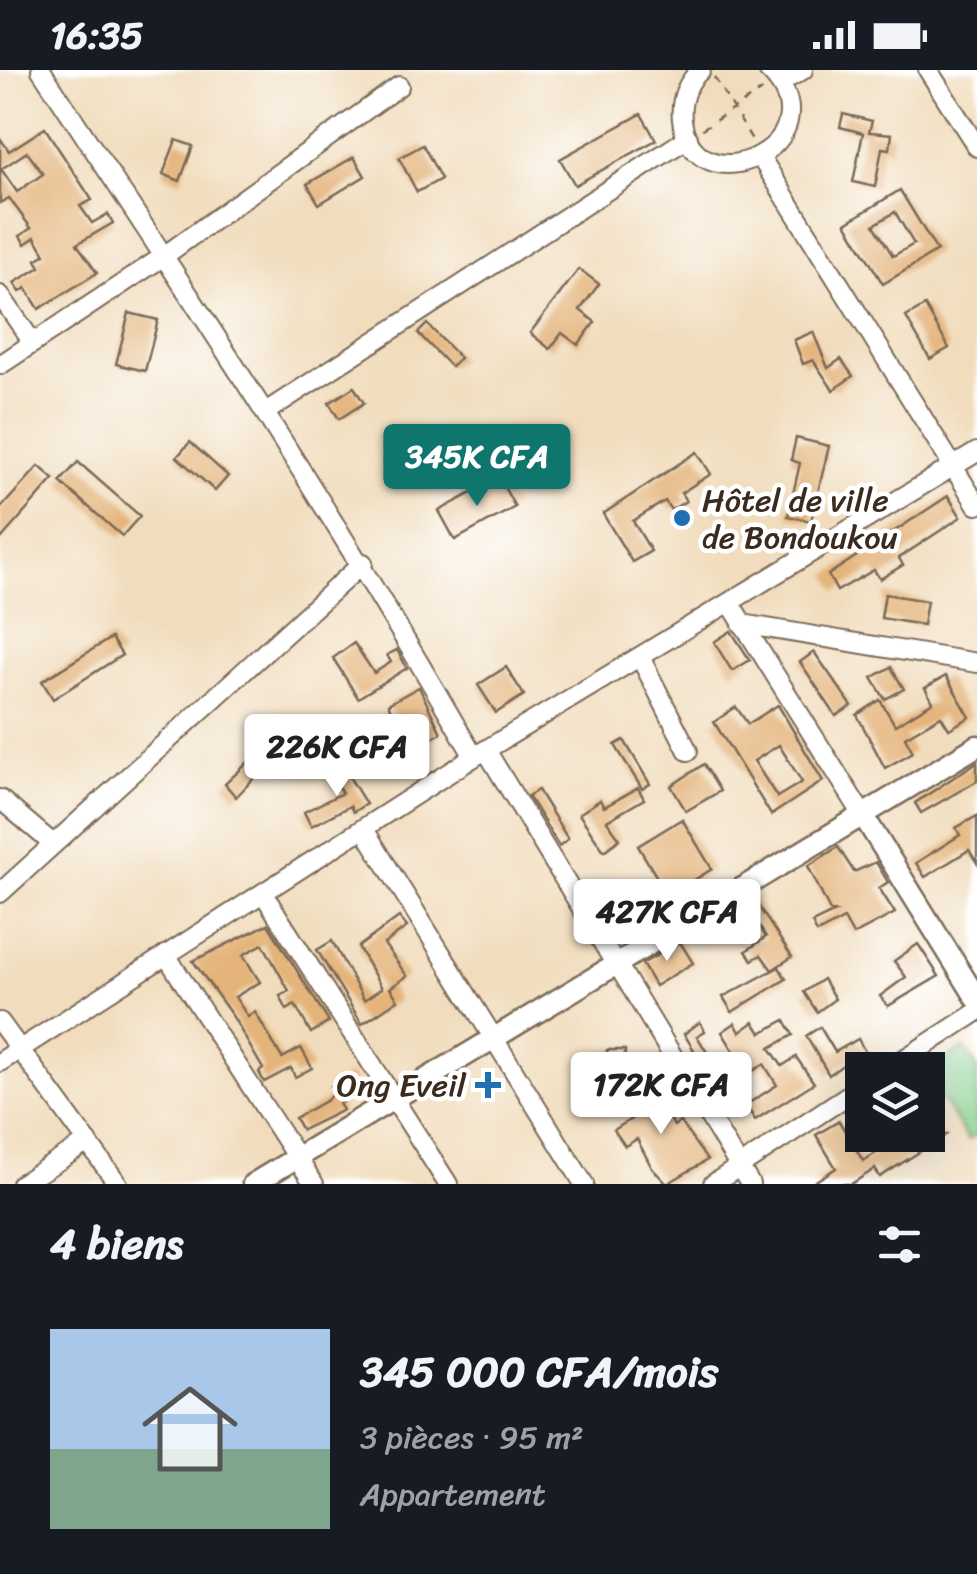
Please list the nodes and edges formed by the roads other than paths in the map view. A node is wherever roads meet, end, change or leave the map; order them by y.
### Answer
1 (41, 70) edge
2 (803, 70) edge
3 (928, 70) edge
4 (699, 71) edge
5 (774, 77) edge
6 (399, 86) dead end
7 (688, 138) junction
8 (977, 147) edge
9 (762, 158) junction
10 (164, 256) junction
11 (0, 295) edge
12 (32, 343) junction
13 (0, 365) edge
14 (267, 411) junction
15 (977, 452) edge
16 (954, 467) junction
17 (977, 505) edge
18 (363, 563) junction
19 (730, 603) junction
20 (742, 624) junction
21 (640, 657) junction
22 (977, 663) edge
23 (977, 746) edge
24 (688, 750) dead end
25 (480, 754) junction
26 (0, 799) edge
27 (861, 812) junction
28 (364, 829) junction
29 (53, 844) junction
30 (0, 893) edge
31 (263, 893) junction
32 (166, 955) junction
33 (616, 964) junction
34 (977, 999) edge
35 (977, 1012) edge
36 (0, 1022) edge
37 (493, 1040) junction
38 (21, 1047) junction
39 (915, 1052) edge
40 (0, 1062) edge
41 (845, 1097) edge
42 (397, 1100) junction
43 (88, 1142) junction
44 (298, 1157) junction
45 (739, 1166) junction
46 (20, 1184) edge
47 (118, 1184) edge
48 (254, 1184) edge
49 (314, 1184) edge
50 (448, 1184) edge
51 (584, 1184) edge
52 (713, 1184) edge
53 (750, 1184) edge

1 - 10 street
2 - 5 street
3 - 8 street
4 - 7 street
5 - 9 street
6 - 10 street
7 - 9 street
7 - 14 street
9 - 16 street
10 - 12 street
10 - 14 street
11 - 12 street
12 - 13 street
14 - 18 street
15 - 16 street
16 - 17 street
16 - 19 street
18 - 25 street
18 - 29 street
19 - 20 street
19 - 21 street
20 - 22 street
20 - 27 street
21 - 24 street
21 - 25 street
23 - 27 main road
25 - 28 street
25 - 33 street
26 - 29 street
27 - 33 main road
27 - 34 main road
28 - 31 street
28 - 37 street
29 - 30 street
31 - 32 street
31 - 42 street
32 - 38 street
32 - 44 street
33 - 37 main road
33 - 45 street
35 - 39 street
36 - 38 street
37 - 42 main road
37 - 51 street
38 - 40 street
38 - 43 street
41 - 45 street
42 - 44 main road
42 - 50 street
43 - 46 street
43 - 47 street
44 - 48 main road
44 - 49 street
45 - 52 street
45 - 53 street

